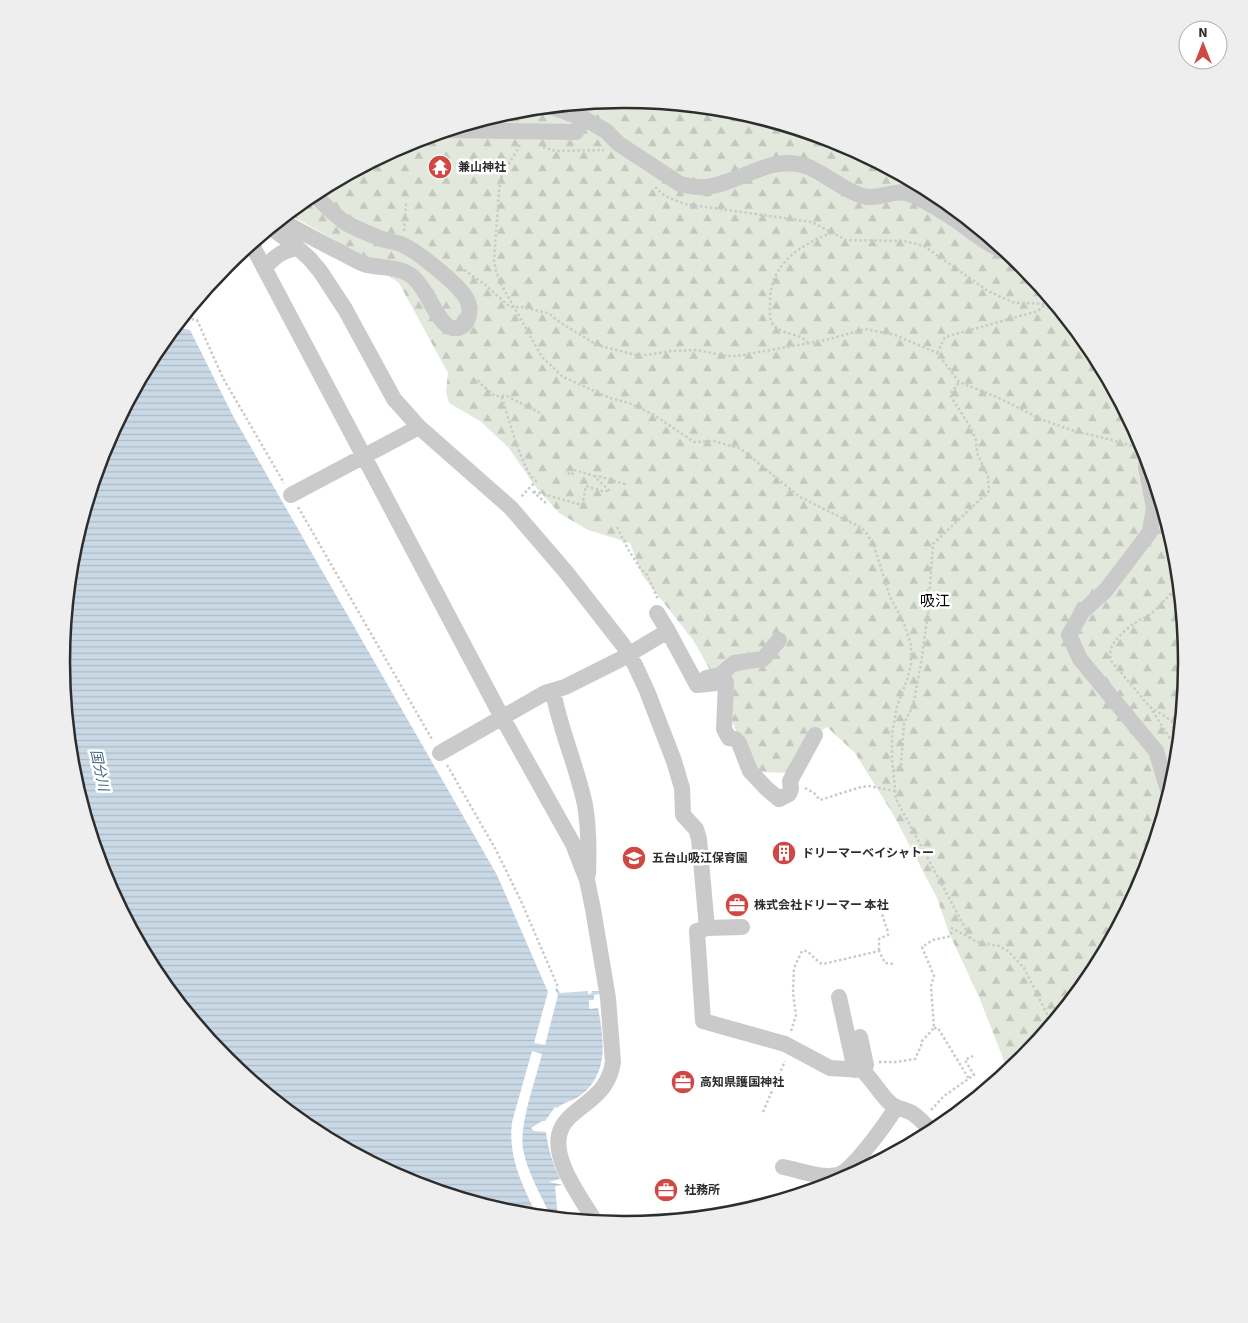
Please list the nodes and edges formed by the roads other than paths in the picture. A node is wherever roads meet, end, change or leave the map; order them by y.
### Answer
1 (563, 111) edge
2 (583, 118) junction
3 (467, 131) edge
4 (319, 199) edge
5 (286, 223) edge
6 (276, 231) edge
7 (972, 231) edge
8 (298, 248) junction
9 (254, 249) edge
10 (264, 268) junction
11 (419, 427) junction
12 (363, 456) junction
13 (1149, 484) edge
14 (291, 495) road end
15 (658, 606) road end
16 (668, 631) junction
17 (779, 640) dead end
18 (629, 655) junction
19 (694, 680) junction
20 (553, 691) junction
21 (502, 717) junction
22 (815, 735) dead end
23 (440, 753) road end
24 (1165, 778) edge
25 (587, 880) junction
26 (742, 927) dead end
27 (707, 928) junction
28 (839, 997) dead end
29 (860, 1037) dead end
30 (861, 1067) junction
31 (896, 1107) junction
32 (927, 1126) edge
33 (850, 1166) edge
34 (783, 1167) dead end
35 (829, 1176) edge
36 (591, 1214) edge

1 - 2 street
2 - 3 street
2 - 7 street
4 - 5 street
6 - 8 street
8 - 10 street
8 - 11 street
9 - 10 street
10 - 12 street
11 - 12 street
11 - 18 street
12 - 14 street
12 - 21 street
13 - 24 street
15 - 16 street
16 - 18 street
16 - 19 street
17 - 19 street
18 - 20 street
18 - 27 street
19 - 22 street
20 - 21 street
20 - 25 street
21 - 23 street
21 - 25 street
25 - 36 street
26 - 27 street
27 - 30 street
28 - 30 street
29 - 30 street
30 - 31 street
31 - 32 street
31 - 33 street
34 - 35 street

